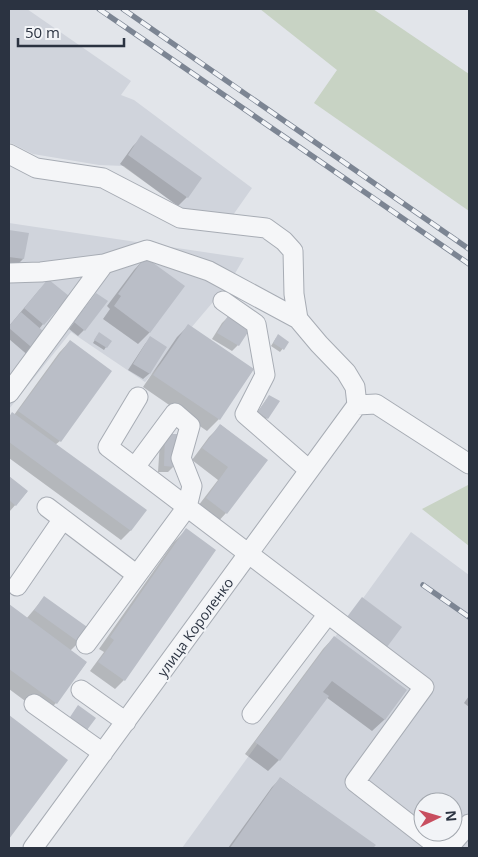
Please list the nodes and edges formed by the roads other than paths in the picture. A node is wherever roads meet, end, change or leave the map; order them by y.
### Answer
1 (9, 154) edge
2 (104, 264) junction
3 (9, 273) edge
4 (223, 301) dead end
5 (298, 319) junction
6 (9, 393) edge
7 (138, 397) dead end
8 (358, 405) junction
9 (469, 464) edge
10 (135, 468) junction
11 (310, 470) junction
12 (47, 507) dead end
13 (187, 507) junction
14 (63, 519) junction
15 (249, 554) junction
16 (137, 575) junction
17 (17, 586) dead end
18 (328, 614) junction
19 (86, 644) dead end
20 (81, 690) dead end
21 (34, 704) dead end
22 (252, 714) dead end
23 (126, 722) junction
24 (103, 753) junction
25 (469, 824) edge
26 (33, 848) edge
27 (440, 848) edge
28 (448, 848) edge

1 - 5 street
2 - 3 street
2 - 5 street
2 - 6 street
4 - 11 street
5 - 8 street
7 - 10 street
8 - 9 street
8 - 11 street, улица Короленко
10 - 13 street
10 - 13 street
11 - 15 street, улица Короленко
12 - 14 street
13 - 15 street
13 - 16 street
14 - 16 street
14 - 17 street
15 - 18 street
15 - 23 street, улица Короленко
16 - 19 street
18 - 22 street
18 - 27 street
20 - 23 street
21 - 24 street
23 - 24 street, улица Короленко
24 - 26 street, улица Короленко
25 - 28 street

